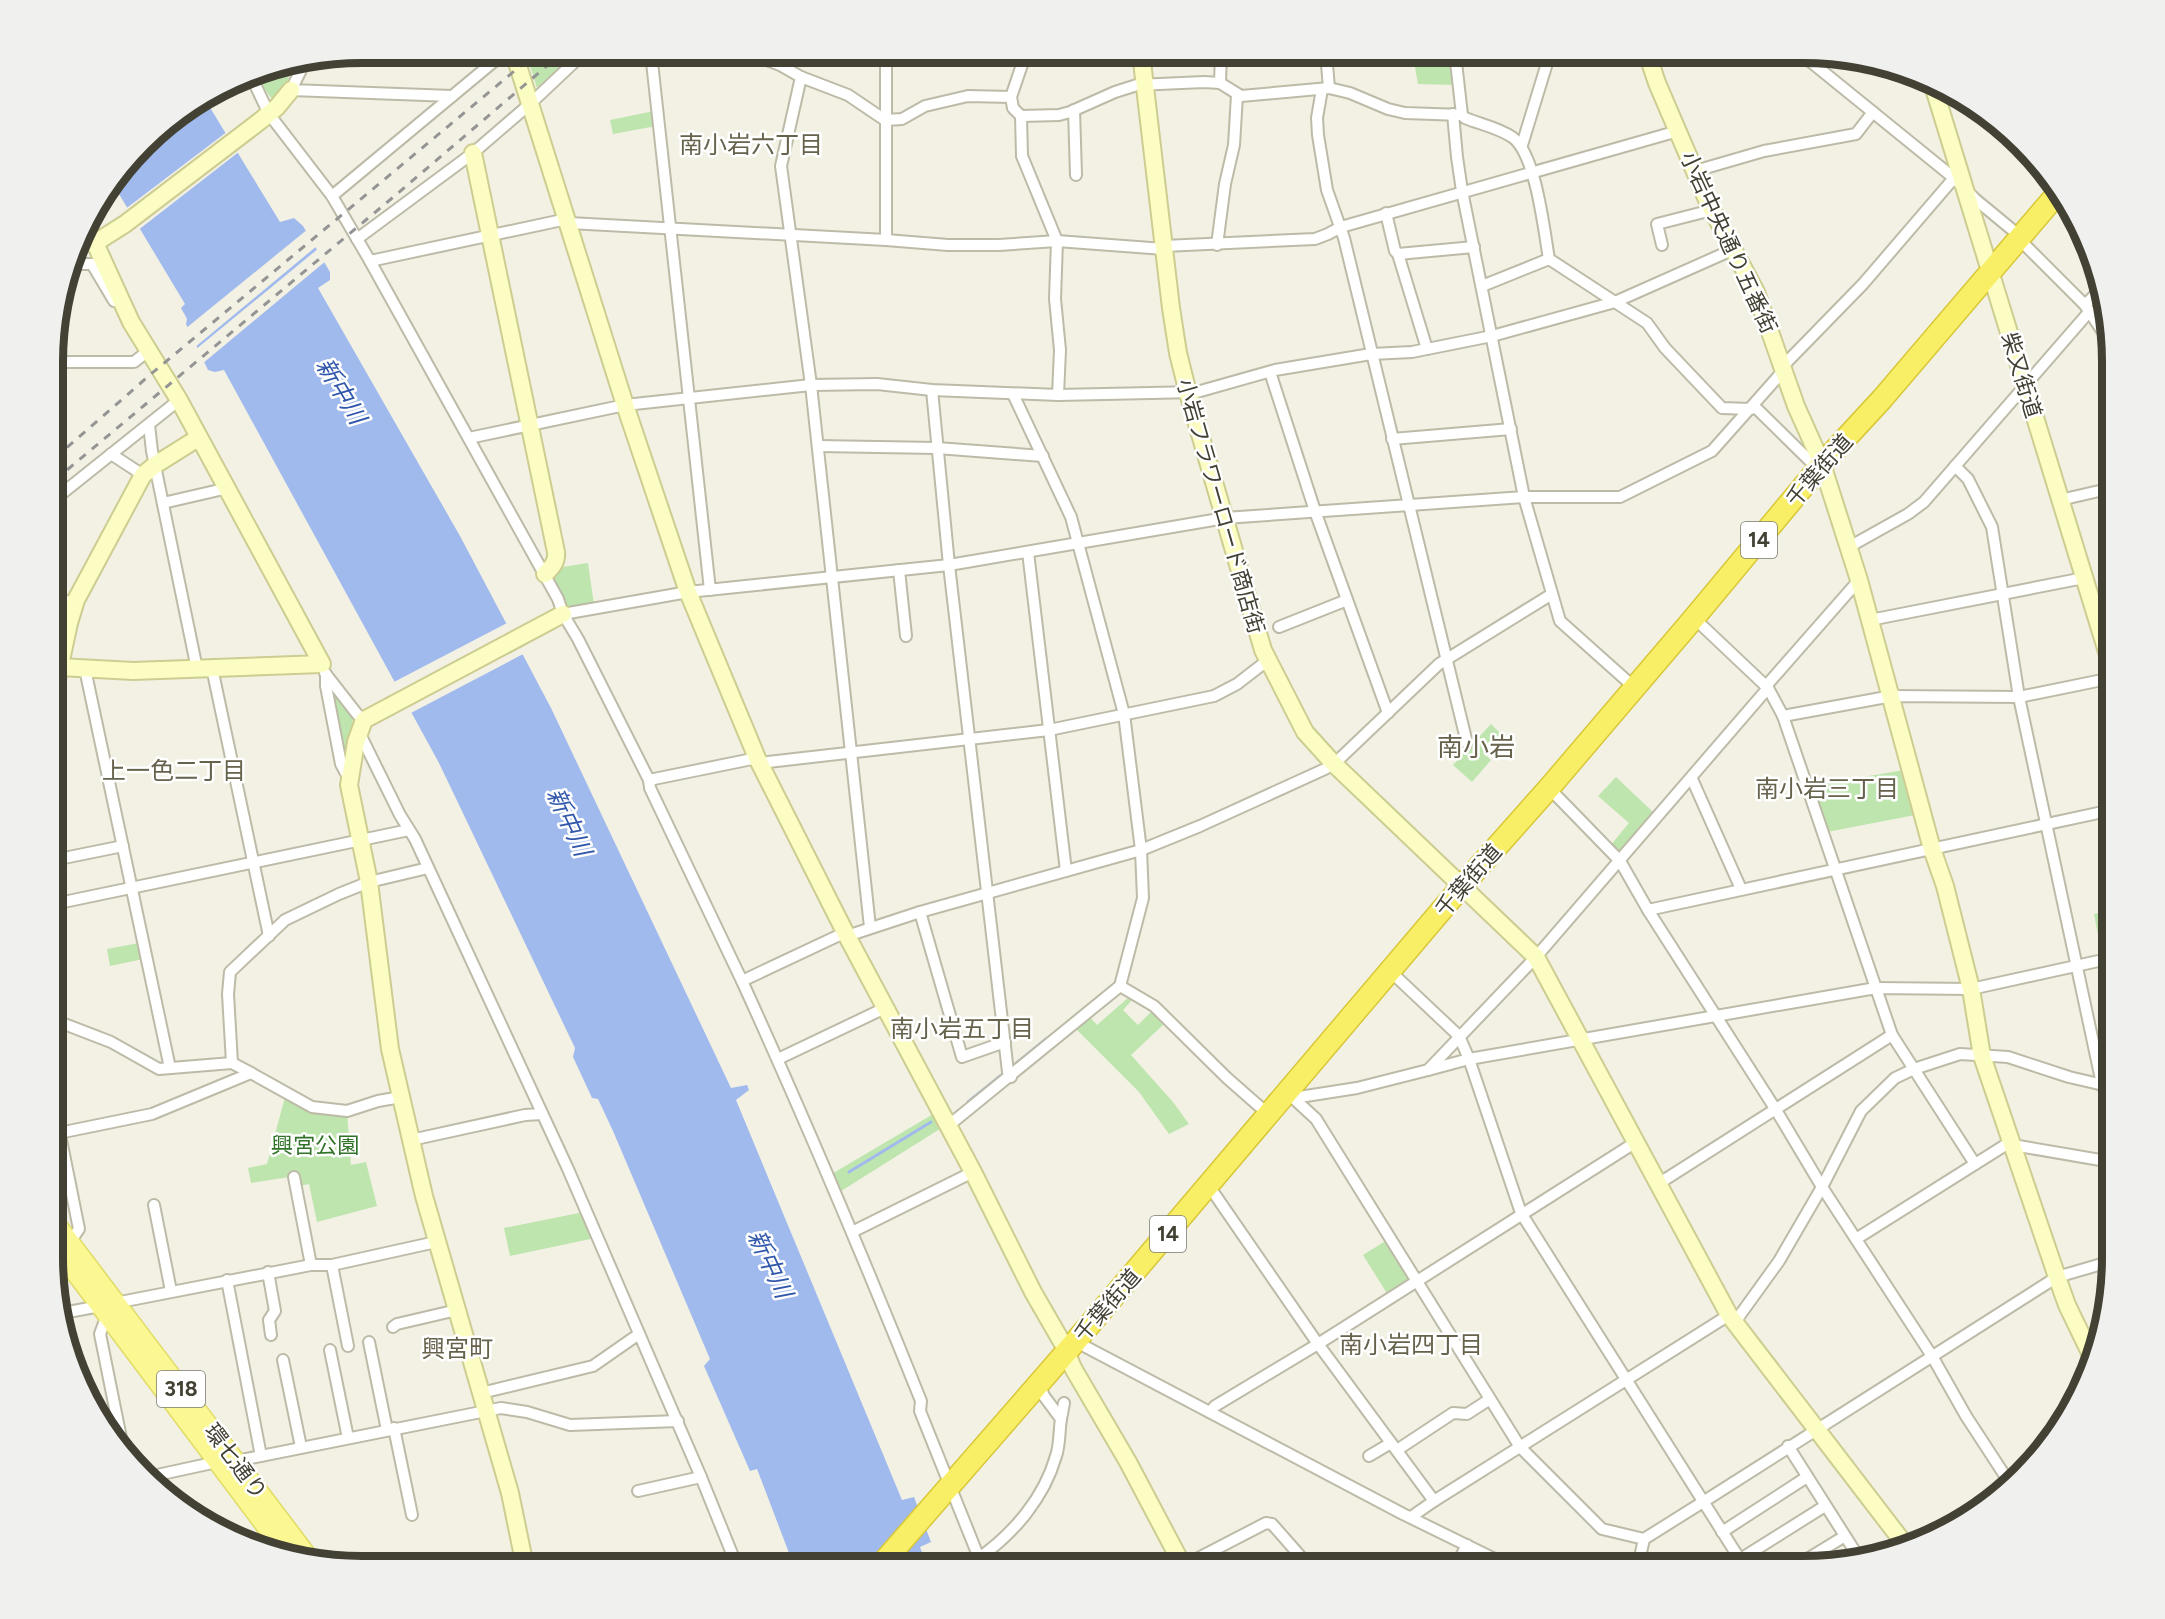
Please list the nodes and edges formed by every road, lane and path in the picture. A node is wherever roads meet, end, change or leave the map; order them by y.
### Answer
1 (491, 63) edge
2 (518, 63) edge
3 (573, 63) edge
4 (652, 63) edge
5 (775, 63) edge
6 (886, 63) edge
7 (1023, 63) edge
8 (1142, 63) edge
9 (1221, 63) edge
10 (1326, 63) edge
11 (1455, 63) edge
12 (1547, 63) edge
13 (1650, 63) edge
14 (1813, 64) edge
15 (301, 69) edge
16 (801, 77) junction
17 (1220, 83) junction
18 (253, 84) edge
19 (1145, 84) junction
20 (1326, 88) junction
21 (291, 90) junction
22 (1935, 94) edge
23 (1237, 95) junction
24 (452, 96) junction
25 (1011, 97) junction
26 (531, 103) junction
27 (1074, 110) junction
28 (1874, 112) junction
29 (1458, 115) junction
30 (1021, 116) junction
31 (263, 118) junction
32 (885, 120) junction
33 (1678, 131) junction
34 (1522, 146) junction
35 (473, 153) junction
36 (1532, 171) junction
37 (1695, 171) junction
38 (1076, 175) dead end
39 (1960, 184) junction
40 (1462, 191) junction
41 (332, 196) junction
42 (2053, 198) edge
43 (1712, 210) junction
44 (1386, 213) junction
45 (568, 221) junction
46 (1341, 227) junction
47 (670, 228) junction
48 (790, 235) junction
49 (490, 236) junction
50 (2020, 238) junction
51 (357, 239) junction
52 (92, 240) edge
53 (886, 240) junction
54 (1057, 241) junction
55 (1217, 244) junction
56 (1662, 245) dead end
57 (1474, 247) junction
58 (1164, 248) junction
59 (1732, 250) junction
60 (1398, 254) junction
61 (1549, 259) junction
62 (370, 261) junction
63 (80, 264) edge
64 (1991, 271) junction
65 (1482, 286) junction
66 (2095, 298) edge
67 (1615, 302) junction
68 (2087, 308) junction
69 (131, 322) junction
70 (2099, 327) edge
71 (1492, 336) junction
72 (1427, 349) junction
73 (148, 351) junction
74 (1371, 354) junction
75 (63, 362) edge
76 (1783, 368) junction
77 (1270, 372) junction
78 (812, 385) junction
79 (2026, 386) junction
80 (932, 390) junction
81 (1188, 393) junction
82 (1013, 394) junction
83 (1058, 395) junction
84 (690, 399) junction
85 (179, 400) junction
86 (625, 405) junction
87 (1752, 408) junction
88 (529, 425) junction
89 (149, 426) junction
90 (1512, 429) junction
91 (198, 438) junction
92 (469, 438) junction
93 (1392, 439) junction
94 (818, 446) junction
95 (937, 448) junction
96 (111, 454) junction
97 (1043, 456) junction
98 (1822, 464) junction
99 (1955, 466) junction
100 (149, 470) junction
101 (228, 488) junction
102 (2102, 490) edge
103 (63, 493) edge
104 (1524, 497) junction
105 (2060, 500) junction
106 (163, 503) junction
107 (1408, 504) junction
108 (1314, 511) junction
109 (1225, 518) junction
110 (1078, 542) junction
111 (1849, 547) junction
112 (1028, 552) junction
113 (950, 565) junction
114 (899, 570) junction
115 (545, 574) junction
116 (832, 576) junction
117 (2084, 578) junction
118 (1859, 580) junction
119 (710, 590) junction
120 (688, 592) junction
121 (1552, 594) junction
122 (2002, 594) junction
123 (76, 600) junction
124 (1347, 600) junction
125 (63, 602) edge
126 (563, 614) junction
127 (1694, 618) junction
128 (1870, 620) junction
129 (1278, 627) dead end
130 (906, 636) dead end
131 (2102, 636) edge
132 (63, 647) edge
133 (1447, 658) junction
134 (1268, 660) junction
135 (63, 667) edge
136 (204, 668) junction
137 (85, 669) junction
138 (324, 669) junction
139 (2102, 680) edge
140 (1767, 687) junction
141 (1635, 688) junction
142 (1892, 696) junction
143 (2019, 697) junction
144 (1388, 713) junction
145 (1124, 714) junction
146 (1783, 716) junction
147 (366, 722) junction
148 (1049, 730) junction
149 (970, 738) junction
150 (1467, 743) dead end
151 (852, 752) junction
152 (759, 761) junction
153 (1334, 764) junction
154 (1692, 779) junction
155 (349, 780) junction
156 (649, 780) junction
157 (1549, 789) junction
158 (2102, 812) edge
159 (2047, 823) junction
160 (409, 830) junction
161 (361, 841) junction
162 (123, 846) junction
163 (1932, 849) junction
164 (1141, 850) junction
165 (63, 858) edge
166 (1620, 861) junction
167 (253, 862) junction
168 (428, 868) junction
169 (1836, 870) junction
170 (1066, 871) junction
171 (369, 882) junction
172 (1462, 886) junction
173 (132, 888) junction
174 (1741, 889) junction
175 (988, 893) junction
176 (63, 902) edge
177 (1648, 910) junction
178 (920, 912) junction
179 (870, 927) junction
180 (847, 934) junction
181 (269, 936) junction
182 (1536, 957) junction
183 (2102, 960) edge
184 (2078, 966) junction
185 (1390, 971) junction
186 (742, 981) junction
187 (1120, 986) junction
188 (1876, 988) junction
189 (1971, 990) junction
190 (887, 1007) junction
191 (1716, 1016) junction
192 (63, 1023) edge
193 (1892, 1035) junction
194 (1459, 1036) junction
195 (1580, 1040) junction
196 (1005, 1042) junction
197 (1982, 1056) junction
198 (778, 1059) junction
199 (1469, 1059) junction
200 (232, 1063) junction
201 (2102, 1064) edge
202 (170, 1068) junction
203 (1914, 1068) junction
204 (1428, 1070) junction
205 (250, 1074) junction
206 (1011, 1077) junction
207 (2102, 1084) edge
208 (1290, 1095) junction
209 (401, 1097) junction
210 (1776, 1110) junction
211 (543, 1114) junction
212 (1268, 1114) junction
213 (948, 1126) junction
214 (63, 1130) edge
215 (411, 1140) junction
216 (1636, 1142) junction
217 (2013, 1146) junction
218 (63, 1159) edge
219 (2102, 1160) edge
220 (1975, 1164) junction
221 (973, 1172) junction
222 (294, 1178) dead end
223 (1658, 1184) junction
224 (1209, 1185) junction
225 (1822, 1186) junction
226 (154, 1205) dead end
227 (1521, 1213) junction
228 (852, 1232) junction
229 (1856, 1239) junction
230 (63, 1240) edge
231 (436, 1242) junction
232 (63, 1245) edge
233 (2102, 1264) edge
234 (311, 1265) junction
235 (332, 1265) junction
236 (268, 1272) junction
237 (2057, 1277) junction
238 (227, 1280) junction
239 (1417, 1281) junction
240 (171, 1291) junction
241 (107, 1308) junction
242 (457, 1310) junction
243 (68, 1312) edge
244 (1732, 1319) junction
245 (393, 1327) dead end
246 (639, 1334) junction
247 (271, 1335) dead end
248 (369, 1342) dead end
249 (1318, 1344) junction
250 (348, 1346) dead end
251 (1072, 1346) junction
252 (2088, 1348) edge
253 (330, 1350) dead end
254 (1932, 1356) junction
255 (283, 1360) dead end
256 (1627, 1380) junction
257 (1039, 1383) junction
258 (1490, 1399) junction
259 (484, 1401) junction
260 (1064, 1403) dead end
261 (1210, 1412) junction
262 (1061, 1419) junction
263 (678, 1421) junction
264 (391, 1429) junction
265 (1816, 1429) junction
266 (120, 1432) edge
267 (348, 1438) junction
268 (1394, 1446) junction
269 (1788, 1446) junction
270 (301, 1447) junction
271 (1520, 1447) junction
272 (261, 1456) junction
273 (1370, 1456) dead end
274 (236, 1461) junction
275 (217, 1462) junction
276 (157, 1475) edge
277 (701, 1477) junction
278 (1807, 1477) junction
279 (2006, 1477) edge
280 (638, 1491) dead end
281 (945, 1492) junction
282 (1434, 1501) junction
283 (1702, 1502) junction
284 (1825, 1506) junction
285 (412, 1515) dead end
286 (1411, 1517) junction
287 (1722, 1532) junction
288 (1845, 1536) junction
289 (1644, 1539) junction
290 (1897, 1541) edge
291 (280, 1545) edge
292 (1467, 1545) junction
293 (303, 1550) edge
294 (1855, 1551) edge
295 (1813, 1555) edge
296 (523, 1556) edge
297 (732, 1556) edge
298 (889, 1556) edge
299 (978, 1556) edge
300 (981, 1556) edge
301 (1178, 1556) edge
302 (1202, 1556) edge
303 (1300, 1556) edge
304 (1461, 1556) edge
305 (1489, 1556) edge
306 (1640, 1556) edge
307 (1737, 1556) edge
308 (1751, 1556) edge

1 - 24 street
2 - 26 street
3 - 26 street
4 - 47 street
5 - 16 street
6 - 32 street
7 - 25 street
8 - 19 street, 小岩フラワーロード商店街
9 - 17 street
10 - 20 street
11 - 29 street
12 - 34 street
13 - 33 street, 小岩中央通り五番街
14 - 28 street
15 - 21 street
16 - 32 street
16 - 48 street
17 - 19 street
17 - 23 street
18 - 31 street
19 - 27 street
19 - 58 street, 小岩フラワーロード商店街
20 - 23 street
20 - 29 street
20 - 46 street
21 - 24 street
21 - 31 street
22 - 39 street, 柴又街道
23 - 55 street
24 - 41 street
25 - 30 street
25 - 32 street
26 - 35 street
26 - 45 street
27 - 30 street
27 - 38 street
28 - 37 street
28 - 39 street
29 - 34 street
29 - 40 street
30 - 54 street
31 - 41 street
31 - 52 street
32 - 53 street
33 - 36 street
33 - 37 street, 小岩中央通り五番街
34 - 36 street
35 - 49 street
35 - 51 street
36 - 40 street
36 - 61 street
37 - 43 street, 小岩中央通り五番街
39 - 50 street
39 - 64 street, 柴又街道
39 - 76 street
40 - 44 street
40 - 57 street
41 - 51 street
42 - 50 highway, 千葉街道 / 14
43 - 56 street
43 - 59 street, 小岩中央通り五番街
44 - 46 street
44 - 60 street
45 - 47 street
45 - 49 street
45 - 86 street
46 - 55 street
46 - 74 street
47 - 48 street
47 - 84 street
48 - 53 street
48 - 78 street
49 - 62 street
49 - 88 street
50 - 64 highway, 千葉街道 / 14
50 - 68 street
51 - 62 street
52 - 69 street
53 - 54 street
54 - 58 street
54 - 83 street
55 - 58 street
57 - 60 street
57 - 65 street
58 - 81 street, 小岩フラワーロード商店街
59 - 67 street
59 - 76 street, 小岩中央通り五番街
60 - 72 street
61 - 65 street
61 - 67 street
62 - 92 street
63 - 69 street
64 - 79 street, 柴又街道
64 - 98 highway, 千葉街道 / 14
65 - 71 street
66 - 68 street
67 - 71 street
67 - 87 street
68 - 70 street
68 - 79 street
69 - 73 street
71 - 72 street
71 - 90 street
72 - 74 street
73 - 75 street
73 - 85 street
74 - 77 street
74 - 93 street
76 - 87 street
76 - 98 street, 小岩中央通り五番街
77 - 81 street
77 - 108 street
78 - 80 street
78 - 84 street
78 - 94 street
79 - 99 street
79 - 105 street, 柴又街道
80 - 82 street
80 - 95 street
81 - 83 street
81 - 109 street, 小岩フラワーロード商店街
82 - 83 street
82 - 97 street
84 - 86 street
84 - 119 street
85 - 89 street
85 - 91 street
86 - 88 street
86 - 120 street
87 - 98 street
87 - 104 street
88 - 92 street
88 - 115 street
89 - 96 street
89 - 100 street
90 - 93 street
90 - 104 street
91 - 100 street
91 - 101 street
92 - 115 street
93 - 107 street
94 - 95 street
94 - 116 street
95 - 97 street
95 - 113 street
96 - 100 street
96 - 103 street
97 - 110 street
98 - 111 street, 小岩中央通り五番街
98 - 127 highway, 千葉街道 / 14
99 - 111 street
99 - 122 street
100 - 106 street
100 - 123 street
101 - 106 street
101 - 138 street
102 - 105 street
104 - 107 street
104 - 121 street
105 - 117 street, 柴又街道
106 - 136 street
107 - 108 street
107 - 133 street
108 - 109 street
108 - 124 street
109 - 110 street
109 - 134 street, 小岩フラワーロード商店街
110 - 112 street
110 - 145 street
111 - 118 street, 小岩中央通り五番街
112 - 113 street
112 - 148 street
113 - 114 street
113 - 149 street
114 - 116 street
114 - 130 street
115 - 126 street
116 - 119 street
116 - 151 street
117 - 122 street
117 - 131 street, 柴又街道
118 - 128 street, 小岩中央通り五番街
118 - 140 street
119 - 120 street
120 - 126 street
120 - 152 street
121 - 133 street
121 - 141 street
122 - 128 street
122 - 143 street
123 - 125 street
123 - 132 street
124 - 129 street
124 - 144 street
126 - 147 street
126 - 156 street
127 - 140 street
127 - 141 highway, 千葉街道 / 14
128 - 142 street, 小岩中央通り五番街
133 - 144 street
133 - 150 street
134 - 145 street
134 - 153 street, 小岩フラワーロード商店街
135 - 137 street
136 - 137 street
136 - 138 street
136 - 167 street
137 - 162 street
138 - 147 street
138 - 155 street
139 - 143 street
140 - 146 street
140 - 154 street
141 - 157 highway, 千葉街道 / 14
142 - 143 street
142 - 146 street
142 - 163 street, 小岩中央通り五番街
143 - 159 street
144 - 153 street
145 - 148 street
145 - 164 street
146 - 169 street
147 - 155 street
147 - 160 street
148 - 149 street
148 - 170 street
149 - 151 street
149 - 175 street
151 - 152 street
151 - 179 street
152 - 156 street
152 - 180 street
153 - 164 street
153 - 172 street, 小岩フラワーロード商店街
154 - 166 street
154 - 174 street
155 - 161 street
156 - 186 street
157 - 166 street
157 - 172 highway, 千葉街道 / 14
158 - 159 street
159 - 163 street
159 - 184 street
160 - 161 street
160 - 168 street
161 - 167 street
161 - 171 street
162 - 165 street
162 - 173 street
163 - 169 street
163 - 189 street, 小岩中央通り五番街
164 - 170 street
164 - 187 street
166 - 177 street
166 - 182 street
167 - 173 street
167 - 181 street
168 - 171 street
168 - 211 street
169 - 174 street
169 - 188 street
170 - 175 street
171 - 181 street
171 - 209 street
172 - 182 street, 小岩フラワーロード商店街
172 - 185 highway, 千葉街道 / 14
173 - 176 street
173 - 202 street
174 - 177 street
175 - 178 street
175 - 196 street
177 - 191 street
178 - 179 street
178 - 196 street
179 - 180 street
180 - 186 street
180 - 190 street
181 - 200 street
182 - 194 street
182 - 195 street, 小岩フラワーロード商店街
183 - 184 street
184 - 189 street
184 - 201 street
185 - 194 street
185 - 208 highway, 千葉街道 / 14
186 - 198 street
187 - 206 street
187 - 212 street
188 - 189 street
188 - 191 street
188 - 193 street
189 - 197 street, 小岩中央通り五番街
190 - 198 street
190 - 213 street
191 - 195 street
191 - 210 street
192 - 202 street
193 - 203 street
193 - 210 street
194 - 199 street
194 - 204 street
195 - 199 street
195 - 216 street, 小岩フラワーロード商店街
196 - 206 street
197 - 203 street
197 - 207 street
197 - 217 street, 小岩中央通り五番街
198 - 228 street
199 - 204 street
199 - 227 street
200 - 202 street
200 - 205 street
203 - 220 street
203 - 225 street
204 - 208 street
205 - 209 street
205 - 214 street
206 - 213 street
208 - 212 highway, 千葉街道 / 14
208 - 239 street
209 - 215 street
210 - 223 street
210 - 225 street
211 - 215 street
211 - 246 street
212 - 224 highway, 千葉街道 / 14
213 - 221 street
215 - 231 street
216 - 223 street, 小岩フラワーロード商店街
216 - 227 street
217 - 219 street
217 - 220 street
217 - 237 street, 小岩中央通り五番街
218 - 230 street
220 - 229 street
221 - 228 street
221 - 251 street
222 - 234 street
223 - 244 street, 小岩フラワーロード商店街
224 - 249 street
224 - 251 highway, 千葉街道 / 14
225 - 229 street
225 - 244 street
226 - 240 street
227 - 239 street
227 - 256 street
228 - 281 street
229 - 254 street
231 - 235 street
231 - 242 street
232 - 241 main road, 環七通り / 318
233 - 237 street
234 - 235 street
234 - 236 street
235 - 250 street
236 - 238 street
236 - 247 street
237 - 252 street, 小岩中央通り五番街
237 - 254 street
238 - 240 street
238 - 272 street
239 - 249 street
239 - 258 street
240 - 241 street
241 - 243 street
241 - 266 street
241 - 274 main road, 環七通り / 318
241 - 275 main road, 環七通り / 318
242 - 245 street
242 - 259 street
244 - 256 street
244 - 265 street, 小岩フラワーロード商店街
246 - 259 street
246 - 263 street
248 - 264 street
249 - 261 street
249 - 268 street
251 - 257 highway, 千葉街道 / 14
251 - 261 street
251 - 301 street
253 - 267 street
254 - 265 street
254 - 279 street
255 - 270 street
256 - 271 street
256 - 283 street
257 - 262 street
257 - 281 highway, 千葉街道 / 14
258 - 268 street
258 - 271 street
259 - 263 street
259 - 264 street
259 - 296 street
260 - 262 street
261 - 286 street
262 - 300 street
263 - 277 street
264 - 267 street
264 - 285 street
265 - 269 street
265 - 290 street, 小岩フラワーロード商店街
267 - 270 street
268 - 273 street
268 - 282 street
269 - 278 street
269 - 283 street
270 - 272 street
271 - 282 street
271 - 289 street
272 - 274 street
274 - 293 main road, 環七通り / 318
275 - 276 street
275 - 291 main road, 環七通り / 318
277 - 280 street
277 - 297 street
278 - 284 street
278 - 287 street
281 - 298 highway, 千葉街道 / 14
281 - 299 street
282 - 286 street
283 - 287 street
283 - 289 street
284 - 288 street
284 - 308 street
286 - 292 street
287 - 307 street
288 - 294 street
288 - 295 street
289 - 306 street
292 - 304 street
292 - 305 street
302 - 303 street

